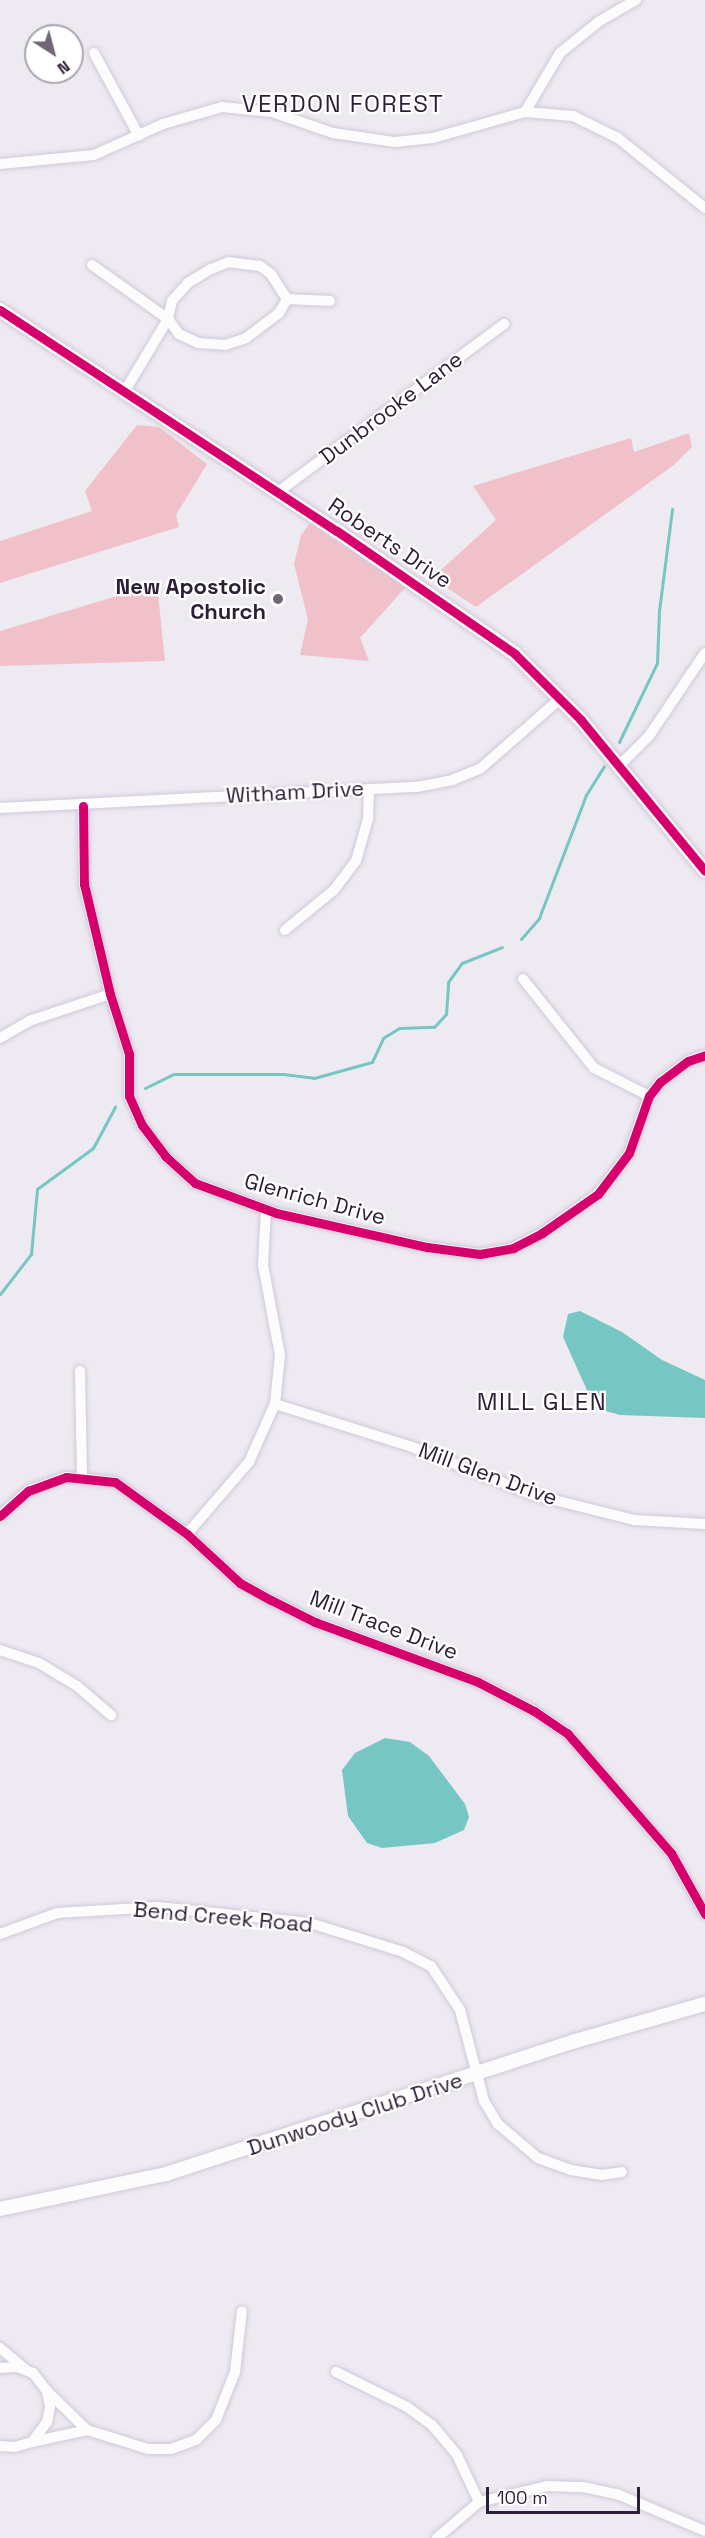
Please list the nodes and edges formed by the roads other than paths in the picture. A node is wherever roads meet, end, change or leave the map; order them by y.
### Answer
1 (636, 0) edge
2 (94, 53) dead end
3 (525, 112) junction
4 (139, 136) junction
5 (0, 164) edge
6 (705, 208) edge
7 (92, 265) dead end
8 (287, 299) junction
9 (330, 301) dead end
10 (0, 310) edge
11 (168, 319) junction
12 (504, 324) dead end
13 (123, 394) junction
14 (278, 492) junction
15 (705, 653) edge
16 (561, 698) junction
17 (620, 765) junction
18 (369, 789) junction
19 (83, 806) junction
20 (0, 808) edge
21 (705, 870) edge
22 (285, 930) dead end
23 (523, 979) dead end
24 (110, 994) junction
25 (0, 1038) edge
26 (705, 1055) edge
27 (649, 1096) junction
28 (266, 1210) junction
29 (80, 1371) dead end
30 (275, 1404) junction
31 (82, 1477) junction
32 (0, 1516) edge
33 (705, 1524) edge
34 (186, 1534) junction
35 (0, 1650) edge
36 (111, 1715) dead end
37 (705, 1914) edge
38 (0, 1934) edge
39 (705, 2004) edge
40 (475, 2075) junction
41 (622, 2172) dead end
42 (0, 2209) edge
43 (242, 2311) dead end
44 (0, 2348) edge
45 (0, 2368) edge
46 (26, 2370) junction
47 (336, 2372) dead end
48 (47, 2391) junction
49 (87, 2430) junction
50 (32, 2442) junction
51 (2, 2448) edge
52 (479, 2502) junction
53 (705, 2531) edge
54 (437, 2538) edge

1 - 3 street
2 - 4 street
3 - 4 street
3 - 6 street
4 - 5 street
7 - 11 street
8 - 9 street
8 - 11 street
8 - 11 street
10 - 13 street, Roberts Drive
11 - 13 street
12 - 14 street, Dunbrooke Lane
13 - 14 street, Roberts Drive
14 - 16 street, Roberts Drive
15 - 17 street
16 - 17 street, Roberts Drive
16 - 18 street, Witham Drive
17 - 21 street, Roberts Drive
18 - 19 street, Witham Drive
18 - 22 street
19 - 20 street, Witham Drive
19 - 24 street, Glenrich Drive
23 - 27 street
24 - 25 street
24 - 28 street, Glenrich Drive
26 - 27 street, Glenrich Drive
27 - 28 street, Glenrich Drive
28 - 30 street
29 - 31 street
30 - 33 street, Mill Glen Drive
30 - 34 street
31 - 32 street, Mill Trace Drive
31 - 34 street, Mill Trace Drive
34 - 37 street, Mill Trace Drive
35 - 36 street
38 - 40 street, Bend Creek Road
39 - 40 street, Dunwoody Club Drive
40 - 41 street, Bend Creek Road
40 - 42 street, Dunwoody Club Drive
43 - 49 street
44 - 46 street
45 - 46 street
46 - 48 street
47 - 52 street
48 - 49 street
48 - 50 street
49 - 50 street
50 - 51 street
52 - 53 street
52 - 54 street

